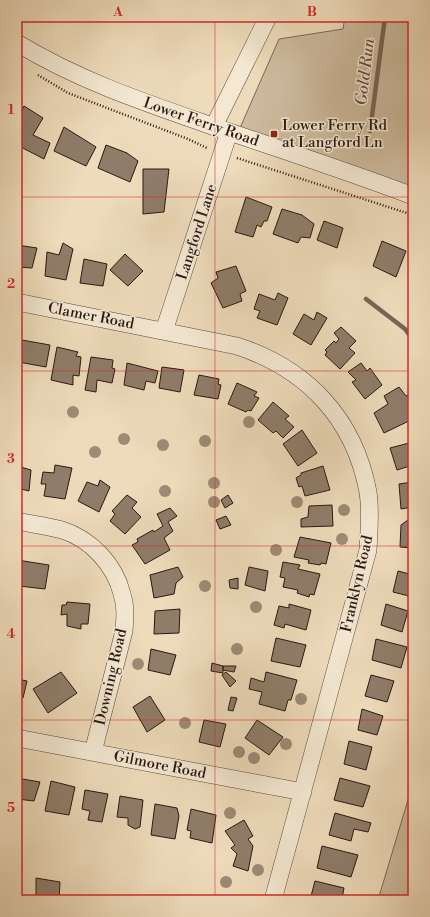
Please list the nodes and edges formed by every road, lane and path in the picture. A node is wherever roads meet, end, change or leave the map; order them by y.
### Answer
1 (268, 17) edge
2 (17, 43) edge
3 (222, 129) junction
4 (413, 196) edge
5 (17, 302) edge
6 (164, 331) junction
7 (17, 521) edge
8 (17, 738) edge
9 (93, 752) junction
10 (303, 792) junction
11 (273, 900) edge

1 - 3 street, Langford Lane
2 - 3 street, Lower Ferry Road
3 - 4 street, Lower Ferry Road
3 - 6 street, Langford Lane
5 - 6 street, Clamer Road
6 - 10 street, Franklyn Road
7 - 9 street, Downing Road
8 - 9 street, Gilmore Road
9 - 10 street, Gilmore Road
10 - 11 street, Franklyn Road

